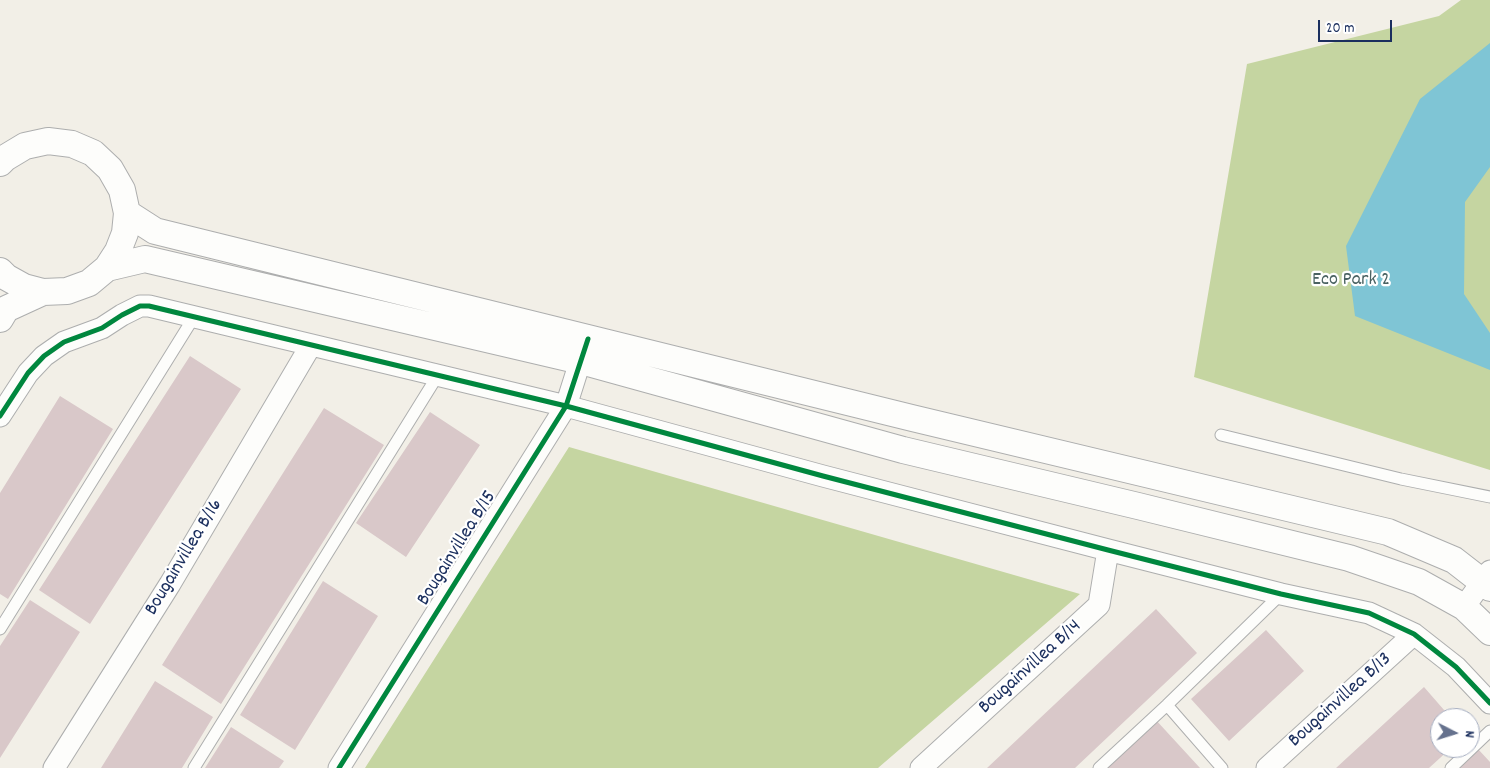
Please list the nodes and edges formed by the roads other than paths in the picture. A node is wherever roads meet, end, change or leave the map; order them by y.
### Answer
1 (0, 138) edge
2 (25, 146) junction
3 (0, 163) edge
4 (127, 213) junction
5 (107, 268) junction
6 (0, 270) edge
7 (43, 292) junction
8 (194, 317) junction
9 (0, 319) edge
10 (311, 345) junction
11 (584, 350) junction
12 (438, 375) junction
13 (566, 406) junction
14 (0, 416) edge
15 (1220, 435) dead end
16 (1027, 446) junction
17 (1020, 478) junction
18 (1490, 497) edge
19 (1108, 550) junction
20 (1488, 580) edge
21 (1281, 594) junction
22 (1464, 607) junction
23 (0, 629) edge
24 (1490, 632) edge
25 (1414, 634) junction
26 (1490, 703) edge
27 (1168, 704) junction
28 (1490, 731) edge
29 (54, 768) edge
30 (194, 768) edge
31 (339, 768) edge
32 (921, 768) edge
33 (1099, 768) edge
34 (1222, 768) edge
35 (1266, 768) edge
36 (1450, 768) edge

1 - 2 street
2 - 3 street
2 - 4 street
4 - 5 street
4 - 11 street
5 - 7 street
5 - 11 street
6 - 7 street
7 - 9 street
8 - 10 street
8 - 14 street
8 - 23 lane
10 - 12 street
10 - 29 street, Bougainvillea B/16
11 - 13 street, Bougainvillea B/15
11 - 16 street
11 - 17 street
12 - 13 street
12 - 30 lane
13 - 19 street
13 - 31 street, Bougainvillea B/15
15 - 18 lane
16 - 17 street
16 - 20 street
17 - 22 street
19 - 21 street
19 - 32 street, Bougainvillea B/14
20 - 22 street
21 - 25 street
21 - 27 lane
22 - 24 street
25 - 26 street
25 - 35 street, Bougainvillea B/13
27 - 33 lane
27 - 34 lane
28 - 36 lane

